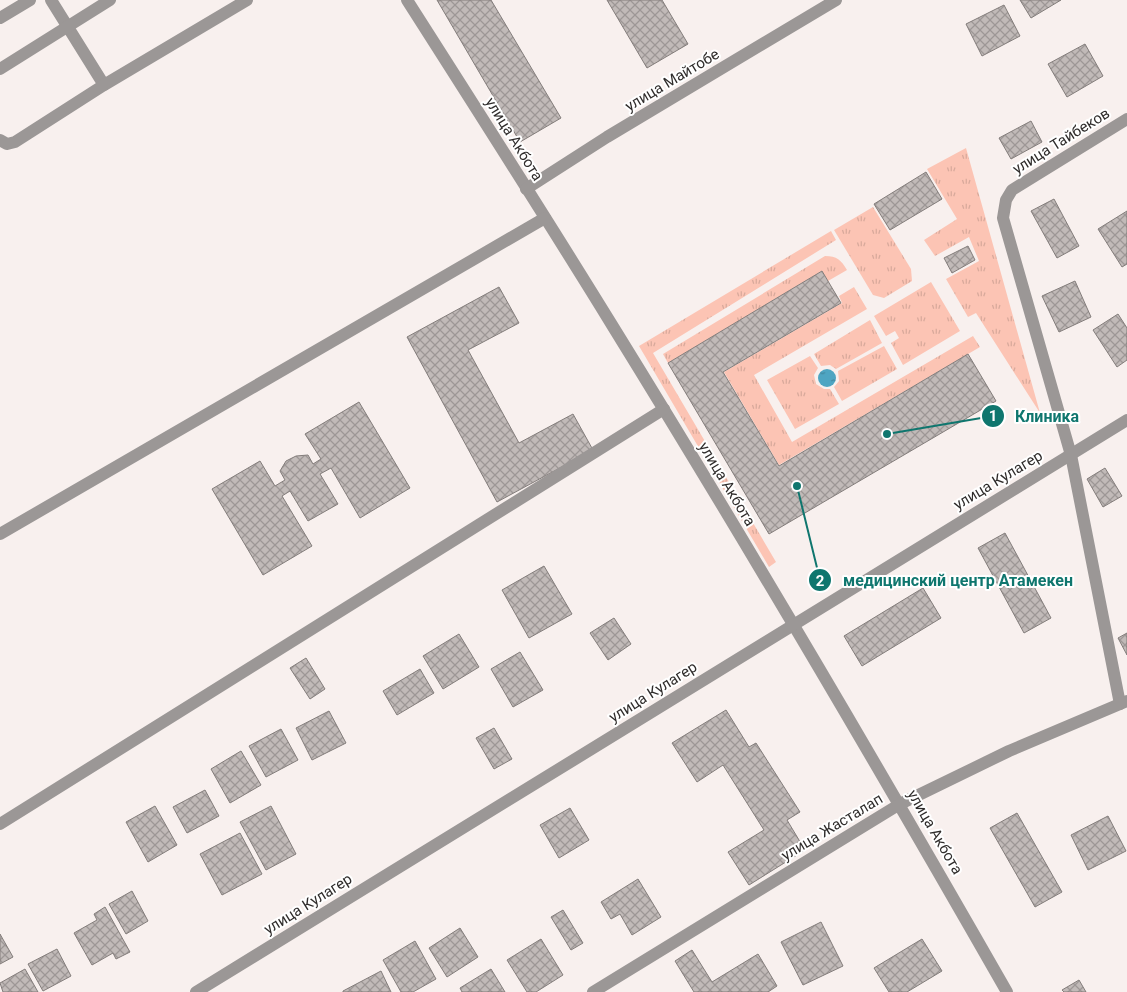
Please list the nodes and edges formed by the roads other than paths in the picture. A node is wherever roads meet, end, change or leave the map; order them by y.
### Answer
1 (30, 0) edge
2 (52, 0) edge
3 (110, 0) edge
4 (247, 0) edge
5 (407, 0) edge
6 (836, 0) edge
7 (0, 18) edge
8 (68, 26) junction
9 (0, 69) edge
10 (104, 85) junction
11 (1127, 119) edge
12 (0, 140) edge
13 (526, 189) junction
14 (545, 218) junction
15 (664, 409) junction
16 (1127, 420) edge
17 (1071, 455) junction
18 (0, 534) edge
19 (794, 624) junction
20 (1124, 703) edge
21 (900, 804) junction
22 (0, 824) edge
23 (196, 992) edge
24 (593, 992) edge
25 (1007, 992) edge

1 - 7 street
2 - 8 street
3 - 8 street
4 - 10 street
5 - 13 street, улица Акбота
6 - 13 street, улица Майтобе
8 - 9 street
8 - 10 street
10 - 12 street
11 - 17 street, улица Тайбеков
13 - 14 street, улица Акбота
14 - 15 street, улица Акбота
14 - 18 street
15 - 19 street, улица Акбота
15 - 22 street
16 - 17 street, улица Кулагер
17 - 19 street, улица Кулагер
17 - 20 street
19 - 21 street, улица Акбота
19 - 23 street, улица Кулагер
20 - 21 street, улица Жасталап
21 - 24 street, улица Жасталап
21 - 25 street, улица Акбота

